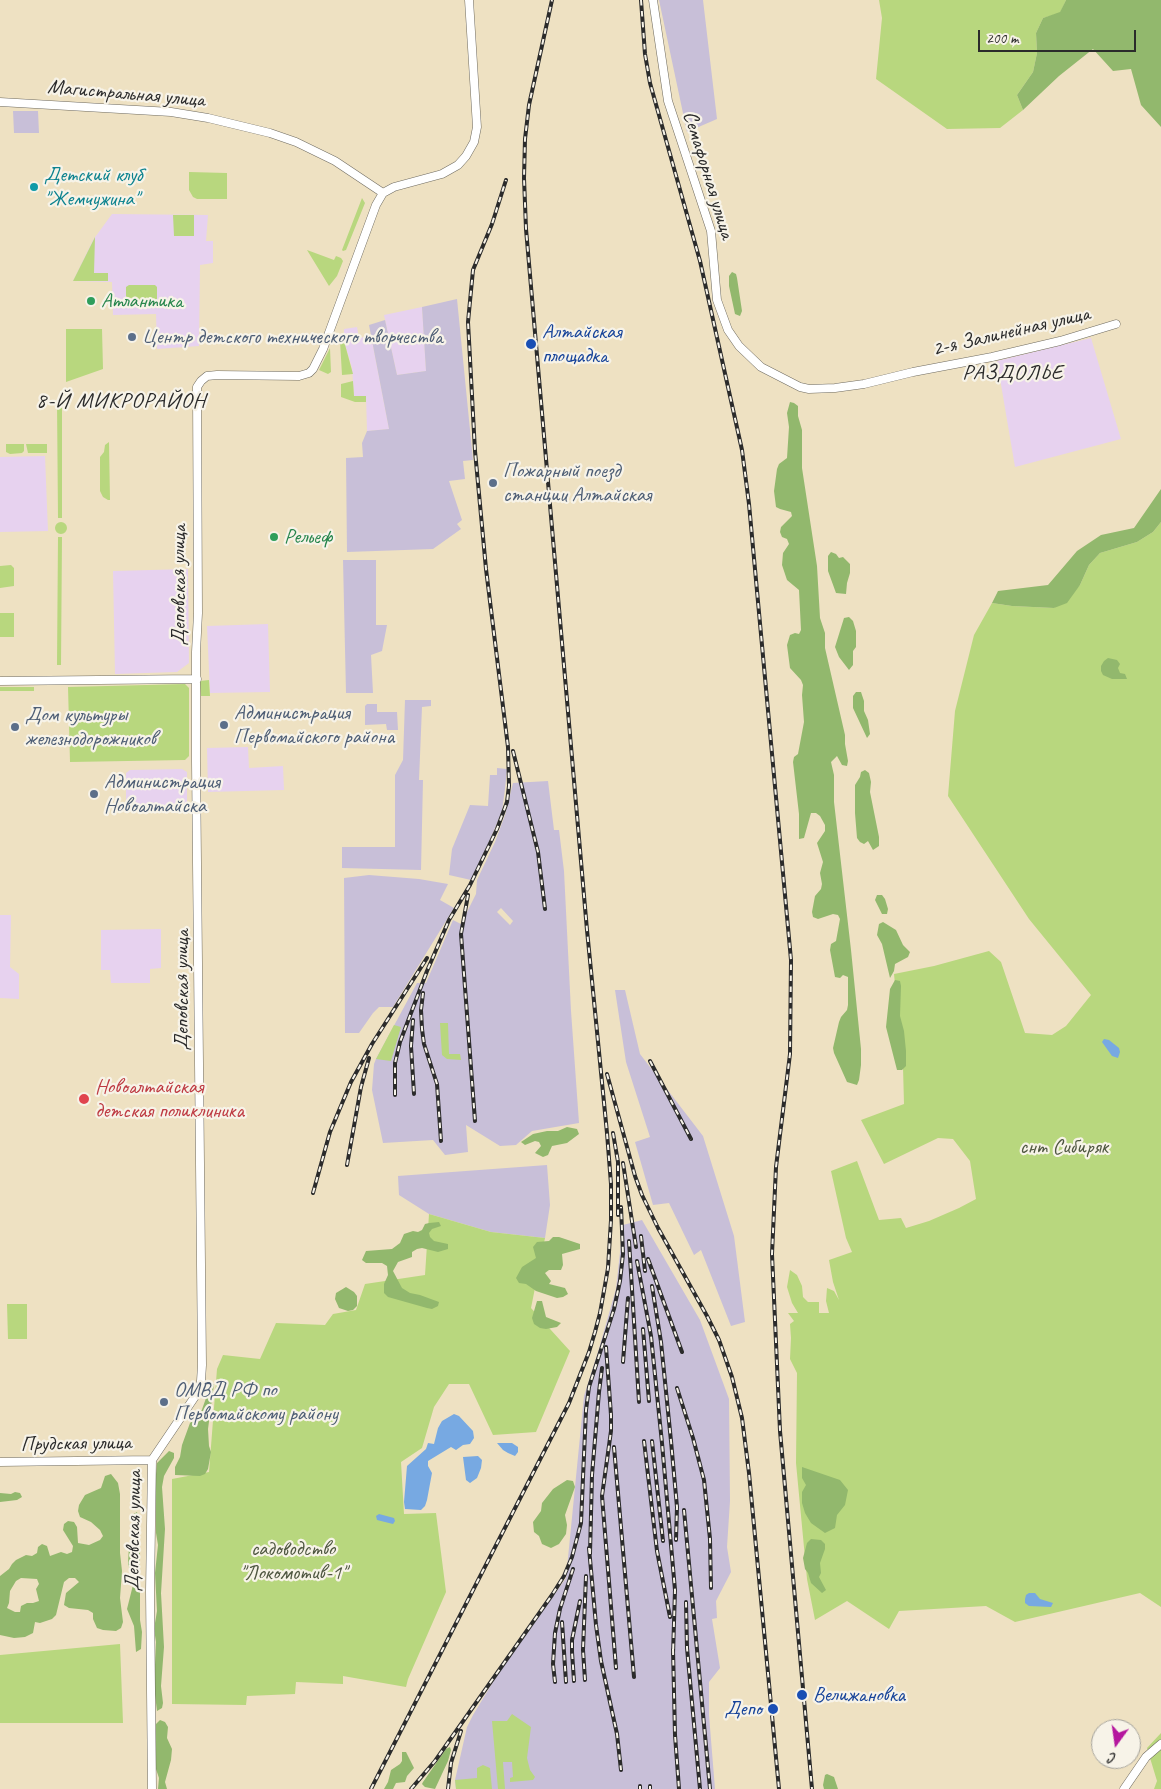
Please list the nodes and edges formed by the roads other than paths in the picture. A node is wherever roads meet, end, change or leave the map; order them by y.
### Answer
1 (469, 0) edge
2 (654, 0) edge
3 (0, 102) edge
4 (383, 193) junction
5 (1116, 324) dead end
6 (914, 372) joint
7 (196, 679) junction
8 (0, 681) edge
9 (152, 1460) junction
10 (0, 1462) edge
11 (1161, 1744) edge
12 (152, 1789) edge
13 (1124, 1789) edge

1 - 4 street
2 - 6 street, Семафорная улица
3 - 4 street, Магистральная улица
4 - 7 street, Деповская улица
5 - 6 street, 2-я Залинейная улица
7 - 8 street
7 - 9 street, Деповская улица
9 - 10 street, Прудская улица
9 - 12 street, Деповская улица
11 - 13 street

